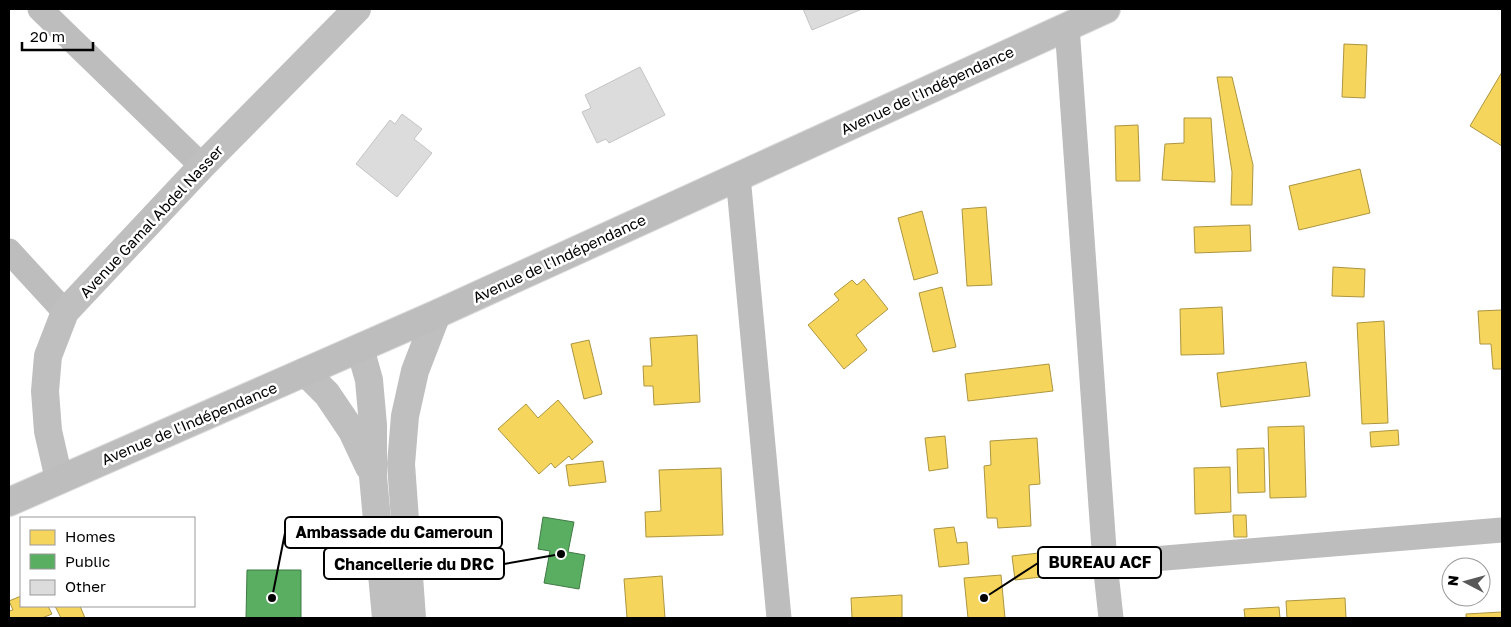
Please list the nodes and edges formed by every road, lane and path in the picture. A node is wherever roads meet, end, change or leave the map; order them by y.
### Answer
1 (40, 9) edge
2 (357, 9) edge
3 (1106, 9) edge
4 (1067, 26) junction
5 (202, 166) junction
6 (738, 176) junction
7 (9, 252) edge
8 (65, 312) junction
9 (437, 314) junction
10 (360, 348) junction
11 (305, 372) junction
12 (373, 476) junction
13 (59, 479) junction
14 (9, 502) edge
15 (1502, 530) edge
16 (1105, 563) junction
17 (386, 618) edge
18 (412, 618) edge
19 (779, 618) edge
20 (1111, 618) edge

1 - 5 street
2 - 5 street, Avenue Gamal Abdel Nasser
3 - 4 main road, Avenue de l'Indépendance
4 - 6 main road, Avenue de l'Indépendance
4 - 16 street
5 - 8 street, Avenue Gamal Abdel Nasser
6 - 9 main road, Avenue de l'Indépendance
6 - 19 street
7 - 8 street
8 - 13 street, Avenue Gamal Abdel Nasser
9 - 10 main road, Avenue de l'Indépendance
9 - 18 street
10 - 11 main road, Avenue de l'Indépendance
10 - 12 street
11 - 12 street
11 - 13 main road, Avenue de l'Indépendance
12 - 17 street
13 - 14 main road, Avenue de l'Indépendance
15 - 16 street
16 - 20 street

